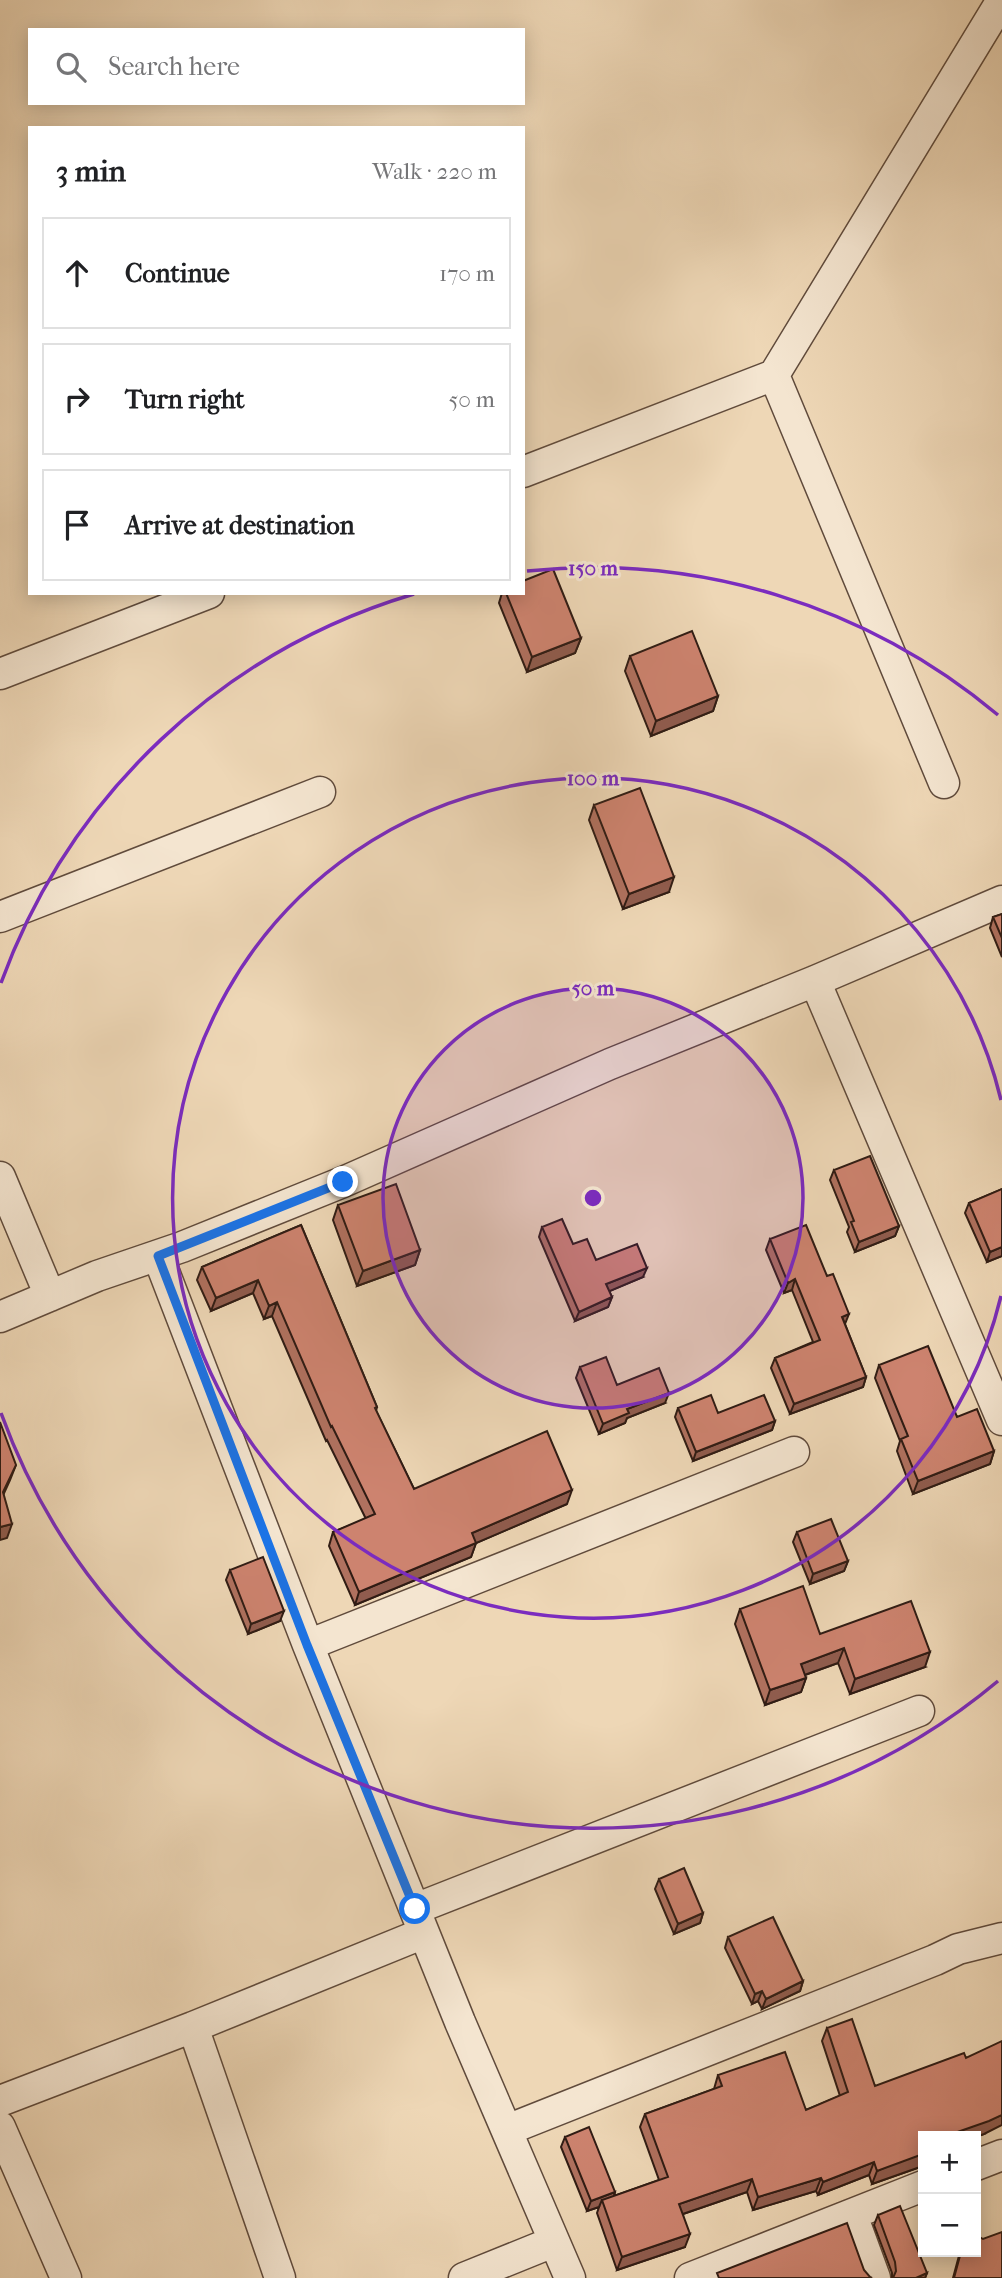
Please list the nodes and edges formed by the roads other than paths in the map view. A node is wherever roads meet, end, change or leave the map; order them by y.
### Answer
1 (1002, 0) edge
2 (774, 375) junction
3 (525, 471) edge
4 (204, 595) edge
5 (0, 674) edge
6 (944, 783) dead end
7 (320, 792) dead end
8 (1002, 901) edge
9 (0, 917) edge
10 (815, 981) junction
11 (0, 1177) edge
12 (158, 1256) junction
13 (50, 1296) junction
14 (0, 1317) edge
15 (1002, 1420) edge
16 (794, 1452) dead end
17 (307, 1645) junction
18 (919, 1711) dead end
19 (419, 1921) junction
20 (1002, 1938) edge
21 (192, 2027) junction
22 (0, 2101) edge
23 (0, 2127) edge
24 (507, 2130) junction
25 (1002, 2155) edge
26 (981, 2163) edge
27 (918, 2188) edge
28 (852, 2215) junction
29 (553, 2242) junction
30 (66, 2278) edge
31 (281, 2278) edge
32 (464, 2278) edge
33 (570, 2278) edge
34 (690, 2278) edge
35 (875, 2278) edge

1 - 2 street
2 - 3 street
2 - 6 street
4 - 5 street
7 - 9 street
8 - 10 street
10 - 12 street
10 - 15 street
11 - 13 street
12 - 13 street
12 - 17 street
13 - 14 street
16 - 17 street
17 - 19 street
18 - 19 street
19 - 21 street
19 - 24 street
20 - 24 street
21 - 22 street
21 - 31 street
23 - 30 street
24 - 29 street
25 - 26 street
27 - 28 street
28 - 34 street
28 - 35 street
29 - 32 street
29 - 33 street

